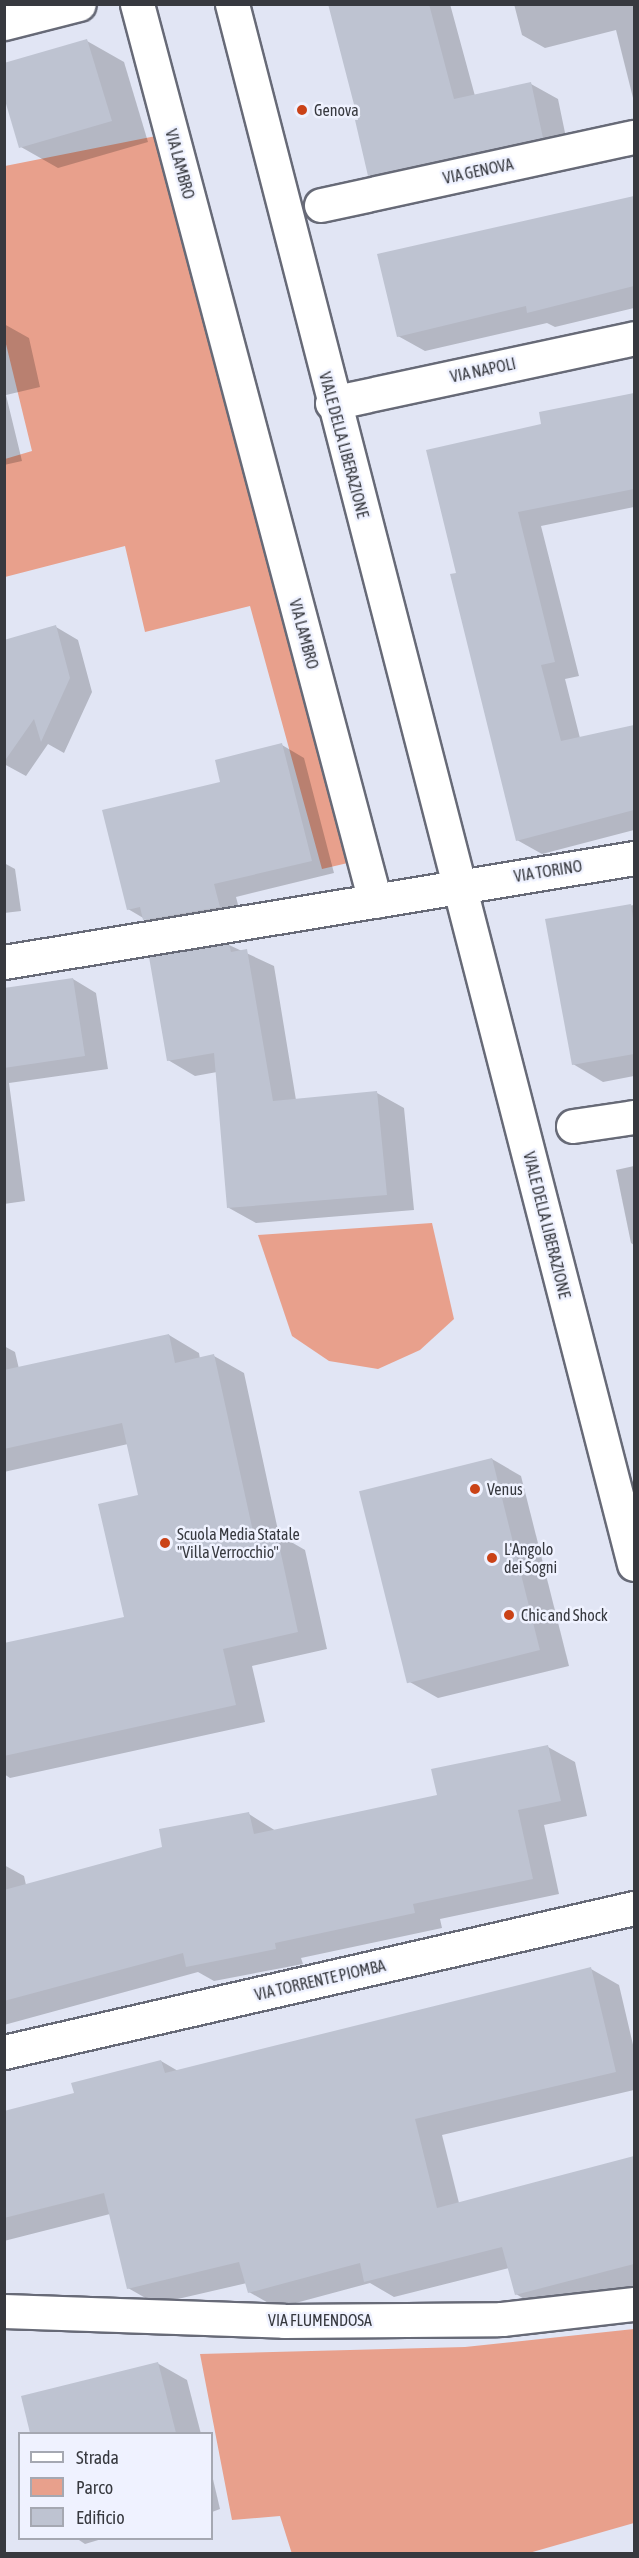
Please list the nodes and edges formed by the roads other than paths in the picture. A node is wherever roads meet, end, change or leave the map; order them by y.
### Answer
1 (79, 4) edge
2 (137, 4) edge
3 (232, 4) edge
4 (4, 22) edge
5 (634, 137) edge
6 (321, 205) dead end
7 (634, 338) edge
8 (332, 402) junction
9 (634, 858) edge
10 (461, 885) junction
11 (375, 901) junction
12 (4, 962) edge
13 (634, 1117) edge
14 (573, 1126) dead end
15 (634, 1564) edge
16 (634, 1908) edge
17 (4, 2052) edge
18 (634, 2304) edge
19 (4, 2311) edge

1 - 4 street
2 - 11 street, VIA LAMBRO
3 - 8 street, VIALE DELLA LIBERAZIONE
5 - 6 street, VIA GENOVA
7 - 8 street, VIA NAPOLI
8 - 10 street, VIALE DELLA LIBERAZIONE
9 - 10 street, VIA TORINO
10 - 11 street
10 - 15 street, VIALE DELLA LIBERAZIONE
11 - 12 street
13 - 14 street
16 - 17 street, VIA TORRENTE PIOMBA
18 - 19 street, VIA FLUMENDOSA

